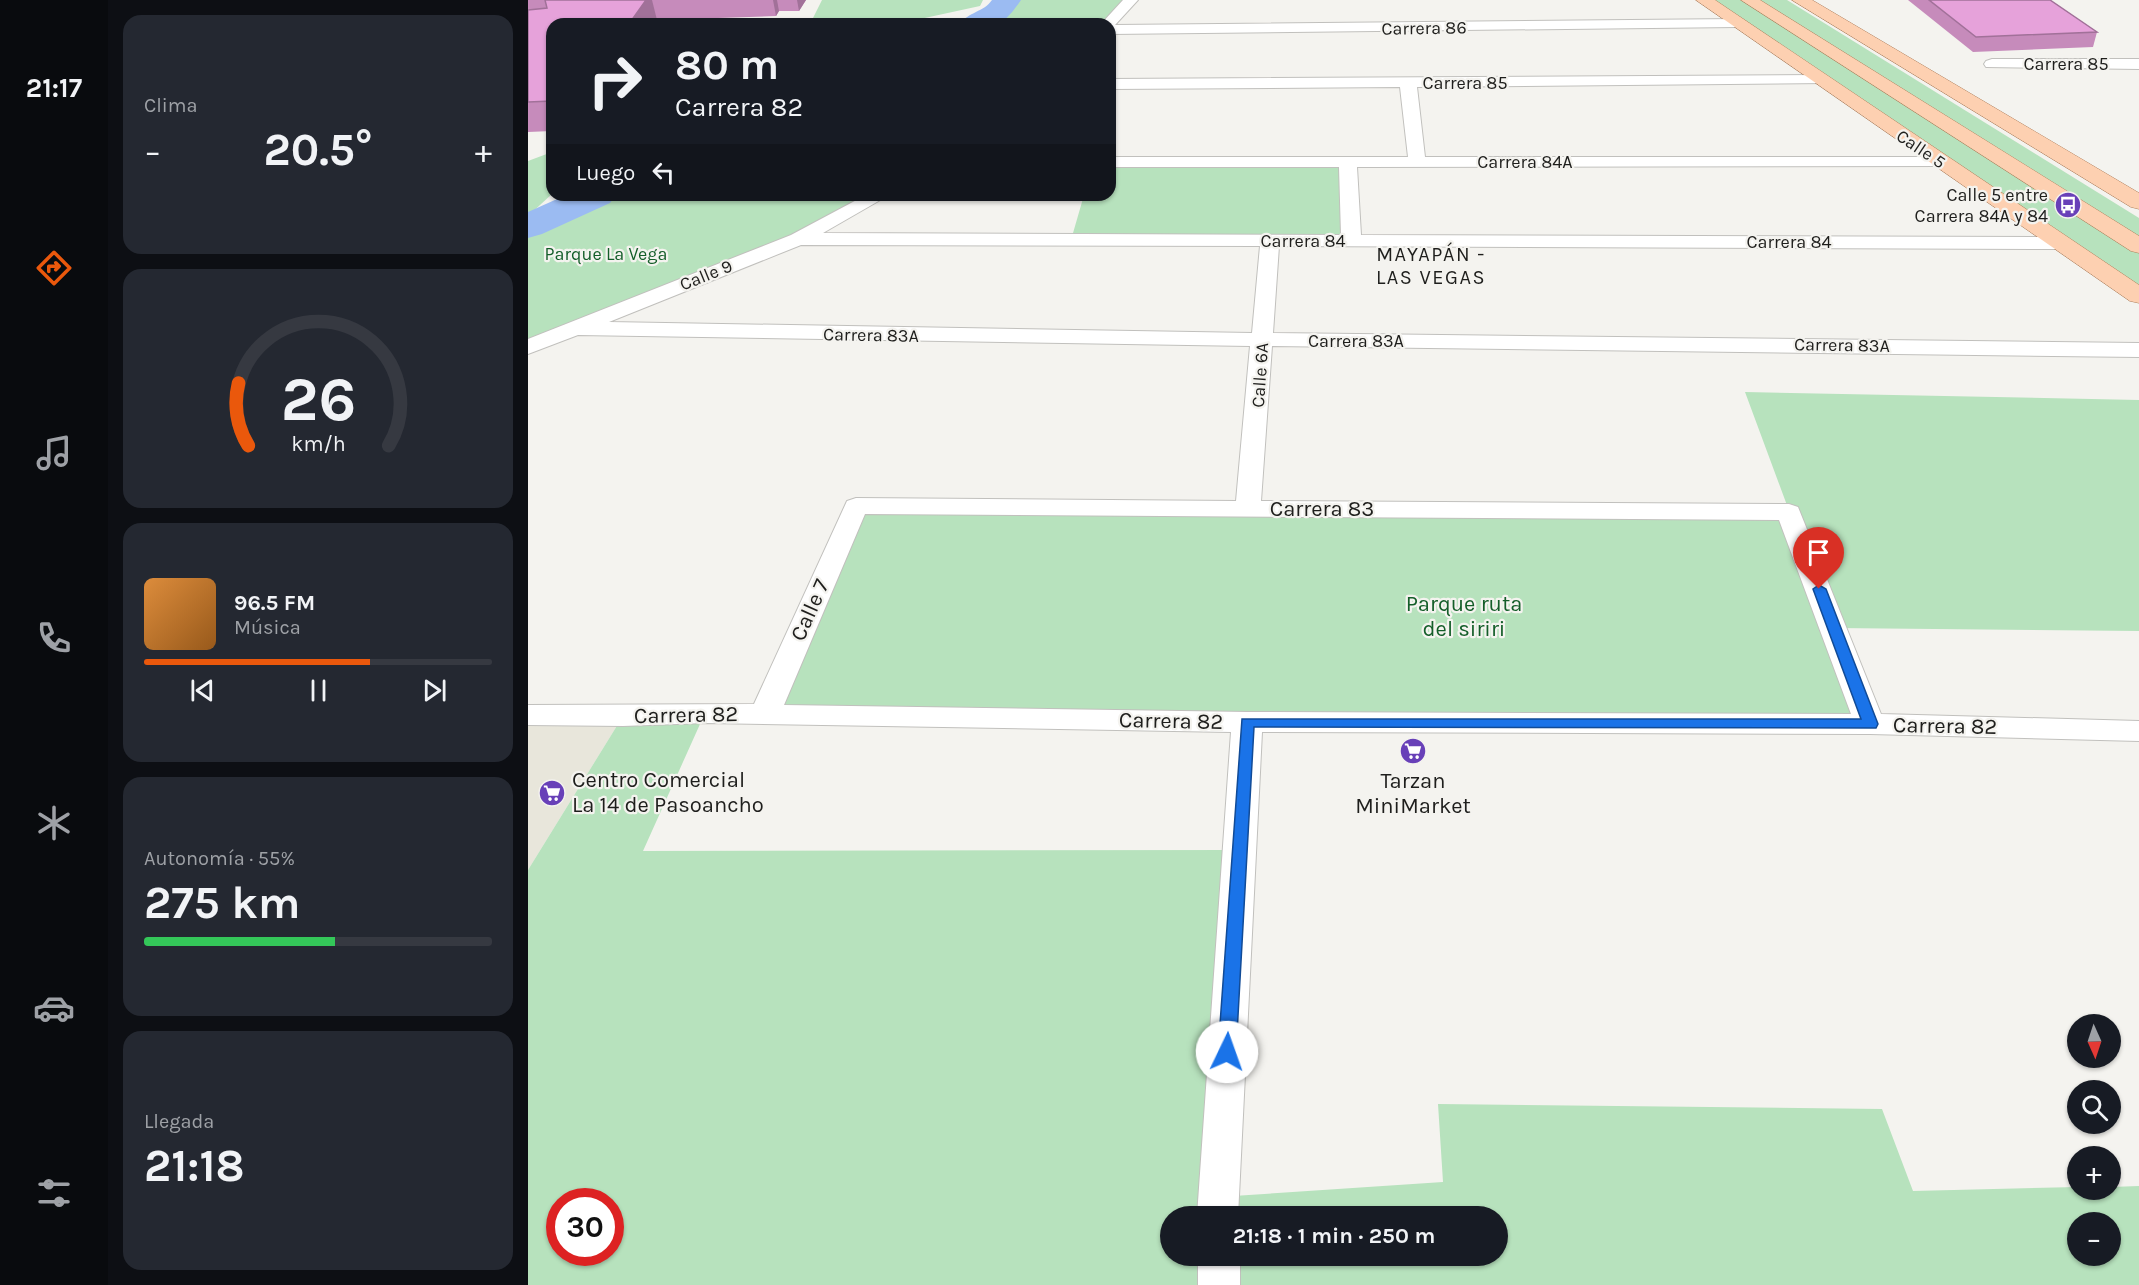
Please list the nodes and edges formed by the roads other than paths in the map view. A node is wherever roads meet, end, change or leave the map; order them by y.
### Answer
1 (1131, 0) edge
2 (1704, 0) edge
3 (1749, 0) edge
4 (1800, 0) edge
5 (1114, 18) edge
6 (1737, 23) junction
7 (1116, 30) edge
8 (1992, 64) dead end
9 (2139, 64) edge
10 (1820, 80) junction
11 (1408, 83) junction
12 (1116, 84) edge
13 (1116, 162) edge
14 (1348, 162) junction
15 (1417, 162) junction
16 (1940, 162) junction
17 (869, 201) edge
18 (2139, 202) edge
19 (798, 239) junction
20 (1270, 241) junction
21 (1351, 241) junction
22 (2061, 243) junction
23 (2139, 246) edge
24 (2139, 296) edge
25 (574, 328) junction
26 (1263, 340) junction
27 (528, 347) edge
28 (2139, 350) edge
29 (856, 506) joint
30 (1248, 508) junction
31 (765, 714) junction
32 (528, 715) edge
33 (1247, 722) junction
34 (1870, 724) junction
35 (2139, 731) edge
36 (1219, 1206) edge
37 (1218, 1266) edge
38 (1219, 1285) edge

1 - 5 street
2 - 6 main road, Calle 5
3 - 23 main road
4 - 18 main road
6 - 7 street, Carrera 86
6 - 10 main road, Calle 5
8 - 9 street, Carrera 85
10 - 11 street, Carrera 85
10 - 16 main road, Calle 5
11 - 12 street, Carrera 85
11 - 15 street
13 - 14 street, Carrera 84A
14 - 15 street, Carrera 84A
14 - 21 street
15 - 16 street, Carrera 84A
16 - 22 main road, Calle 5
17 - 19 street, Calle 9
19 - 20 street, Carrera 84
19 - 25 street, Calle 9
20 - 21 street, Carrera 84
20 - 26 street, Calle 6A
21 - 22 street, Carrera 84
22 - 24 main road, Calle 5
25 - 26 street, Carrera 83A
25 - 27 street, Calle 9
26 - 28 street, Carrera 83A
26 - 30 street, Calle 6A
29 - 30 street, Carrera 83
29 - 31 street, Calle 7
30 - 34 street, Carrera 83
31 - 32 street, Carrera 82
31 - 33 street, Carrera 82
33 - 34 street, Carrera 82
33 - 36 street
34 - 35 street, Carrera 82
37 - 38 street

